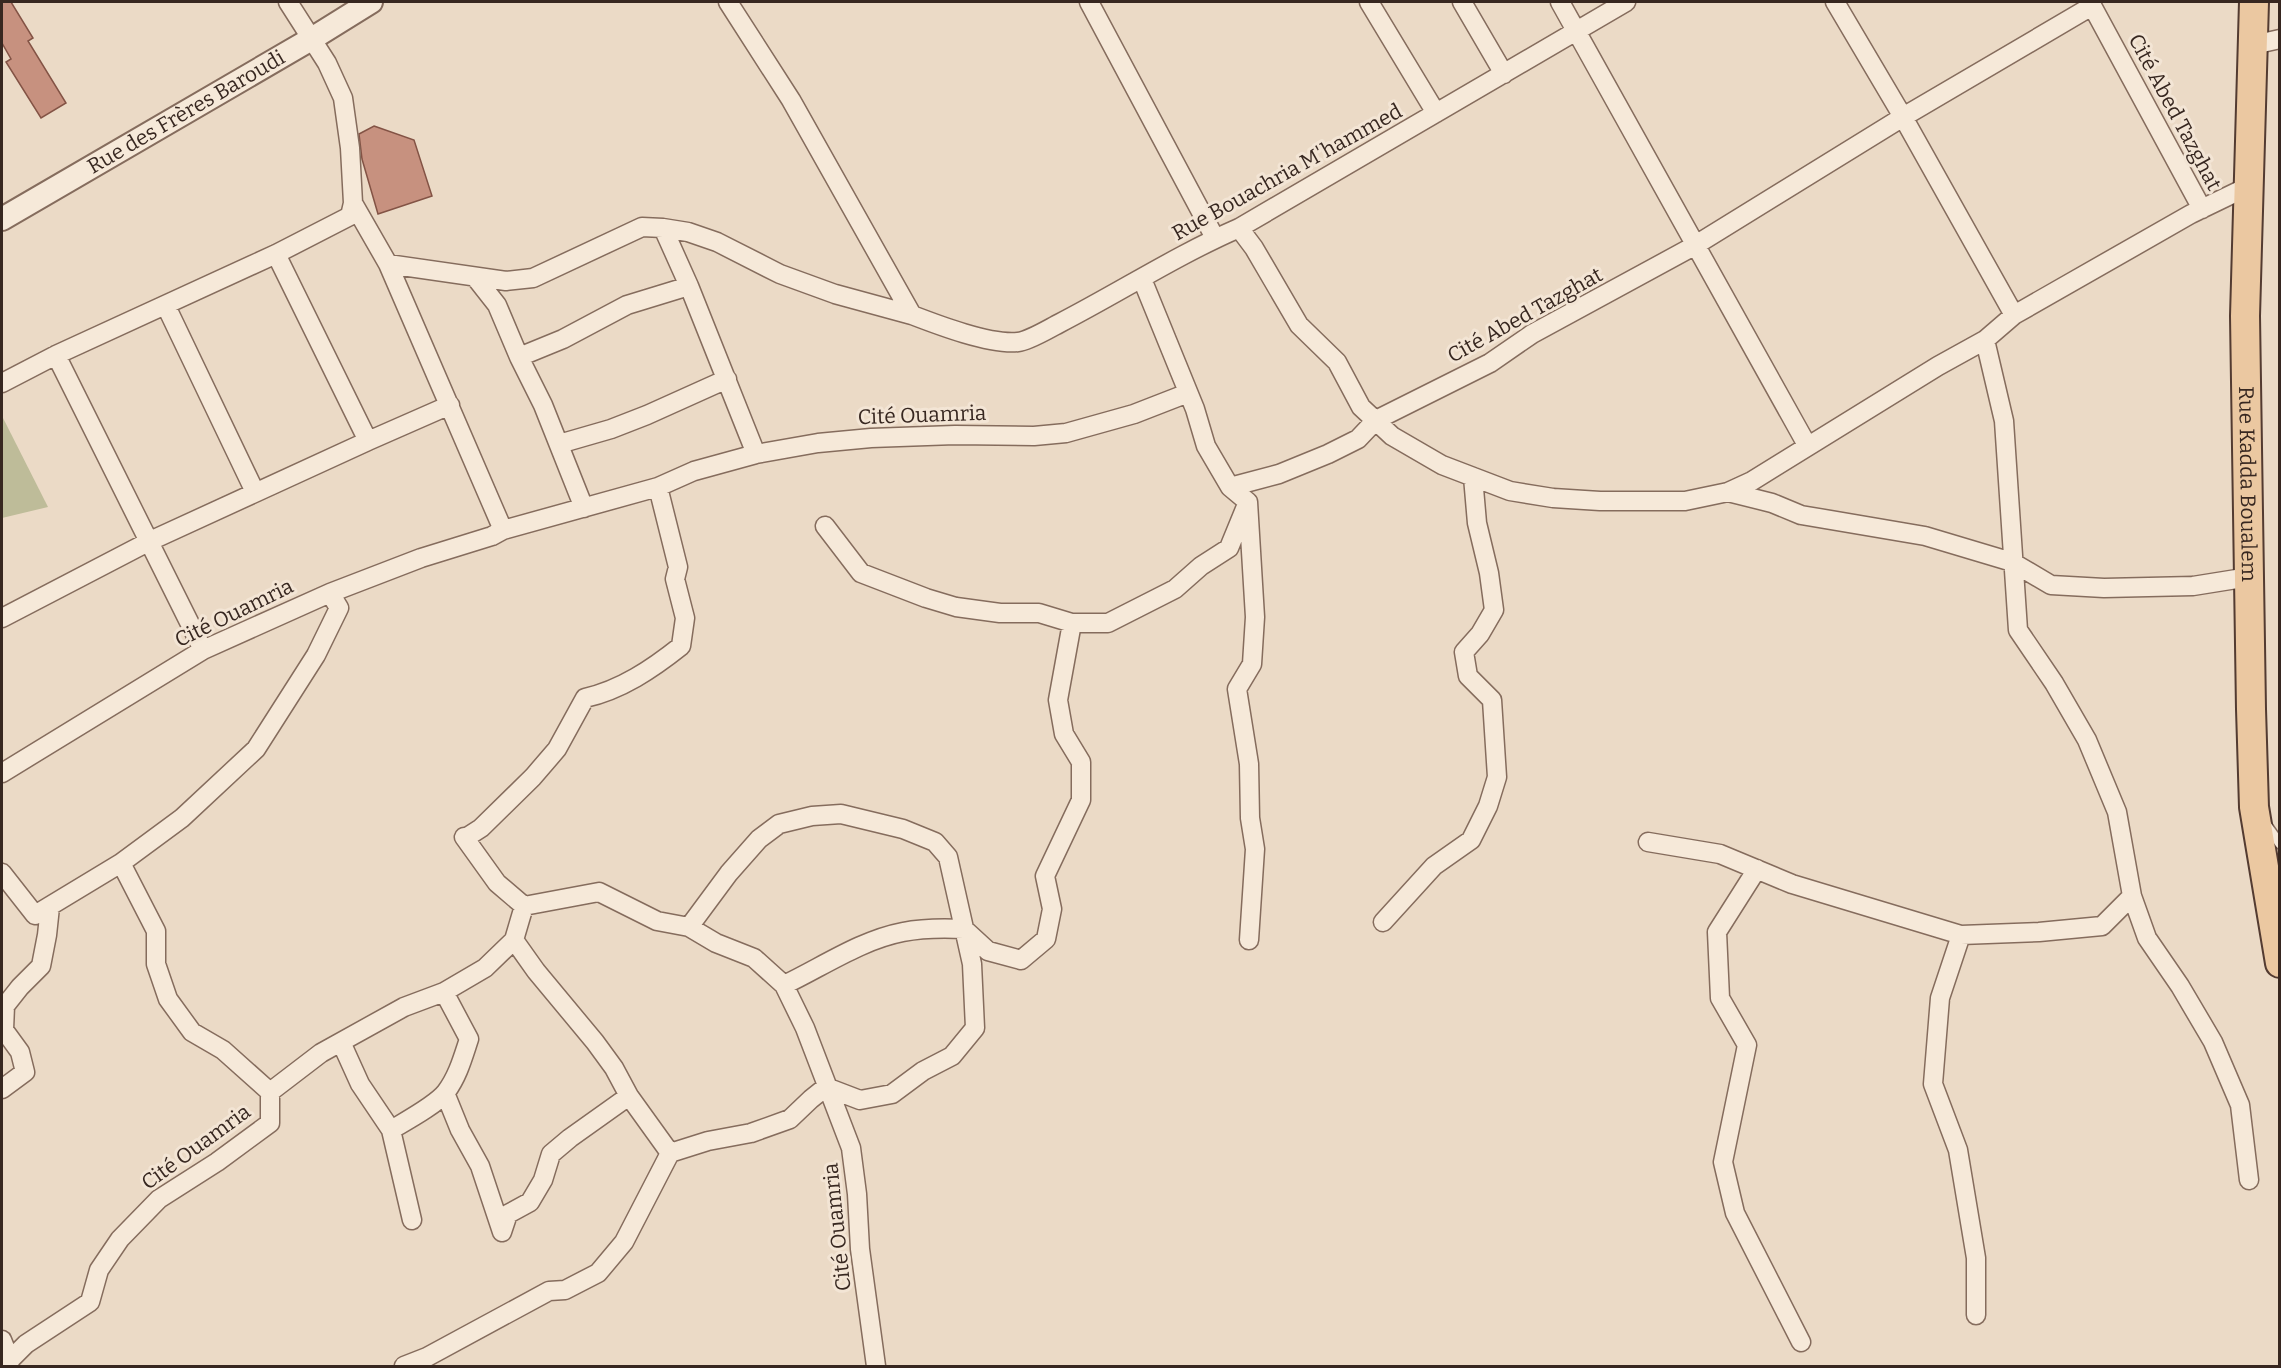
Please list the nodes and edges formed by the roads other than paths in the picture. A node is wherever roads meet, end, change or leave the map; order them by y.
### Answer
1 (288, 2) edge
2 (370, 2) edge
3 (728, 2) edge
4 (1089, 2) edge
5 (1369, 2) edge
6 (1462, 2) edge
7 (1560, 2) edge
8 (1626, 2) edge
9 (1835, 2) edge
10 (2254, 2) edge
11 (2091, 4) edge
12 (1577, 30) junction
13 (313, 38) junction
14 (2266, 42) edge
15 (1504, 74) junction
16 (1436, 113) junction
17 (1903, 117) junction
18 (2249, 186) junction
19 (353, 203) junction
20 (2202, 209) junction
21 (2, 219) edge
22 (663, 228) junction
23 (1239, 228) junction
24 (1215, 238) junction
25 (1694, 246) junction
26 (276, 254) junction
27 (388, 264) junction
28 (475, 277) junction
29 (1142, 279) junction
30 (689, 286) junction
31 (166, 306) junction
32 (912, 315) junction
33 (2014, 315) junction
34 (1985, 340) junction
35 (56, 355) junction
36 (519, 357) junction
37 (727, 379) junction
38 (2, 383) edge
39 (1188, 393) junction
40 (450, 405) junction
41 (1376, 420) junction
42 (368, 441) junction
43 (559, 444) junction
44 (1807, 445) junction
45 (756, 454) junction
46 (1473, 477) junction
47 (658, 487) junction
48 (1230, 487) junction
49 (255, 492) junction
50 (1728, 492) junction
51 (1248, 502) junction
52 (584, 508) junction
53 (825, 526) dead end
54 (503, 530) junction
55 (150, 541) junction
56 (2012, 562) junction
57 (2249, 577) junction
58 (330, 592) junction
59 (2, 618) edge
60 (1072, 623) junction
61 (203, 650) junction
62 (2, 773) edge
63 (2254, 807) junction
64 (1648, 842) dead end
65 (2280, 844) edge
66 (120, 863) junction
67 (1757, 869) junction
68 (2, 873) edge
69 (2132, 896) junction
70 (524, 906) junction
71 (50, 907) junction
72 (1383, 922) dead end
73 (689, 927) junction
74 (964, 929) junction
75 (1961, 935) junction
76 (514, 940) junction
77 (1249, 940) dead end
78 (2280, 963) edge
79 (784, 985) junction
80 (444, 992) junction
81 (341, 1042) junction
82 (826, 1087) junction
83 (2, 1089) edge
84 (270, 1092) junction
85 (445, 1093) junction
86 (629, 1096) junction
87 (391, 1130) junction
88 (670, 1153) junction
89 (2249, 1180) dead end
90 (412, 1220) dead end
91 (1976, 1315) dead end
92 (2, 1340) edge
93 (1801, 1342) dead end
94 (10, 1363) edge
95 (404, 1366) edge
96 (876, 1366) edge

1 - 13 street
2 - 13 street, Rue des Frères Baroudi
3 - 32 street
4 - 24 street
5 - 16 street
6 - 15 street
7 - 12 street
8 - 12 street, Rue Bouachria M'hammed
9 - 17 street
10 - 14 main road, Rue Kadda Boualem
11 - 17 street, Cité Abed Tazghat
11 - 20 street, Cité Abed Tazghat
12 - 15 street, Rue Bouachria M'hammed
12 - 25 street
13 - 19 street
13 - 21 street, Rue des Frères Baroudi
14 - 18 main road, Rue Kadda Boualem
15 - 16 street, Rue Bouachria M'hammed
16 - 23 street, Rue Bouachria M'hammed
17 - 25 street, Cité Abed Tazghat
17 - 33 street
18 - 20 street, Cité Abed Tazghat
18 - 57 main road, Rue Kadda Boualem
19 - 26 street
19 - 27 street
20 - 33 street, Cité Abed Tazghat
22 - 28 street, Rue Bouachria M'hammed
22 - 30 street
22 - 32 street, Rue Bouachria M'hammed
23 - 24 street, Rue Bouachria M'hammed
23 - 41 street, Cité Abed Tazghat
24 - 29 street, Rue Bouachria M'hammed
25 - 41 street, Cité Abed Tazghat
25 - 44 street
26 - 31 street
26 - 42 street
27 - 28 street, Rue Bouachria M'hammed
27 - 40 street
28 - 36 street
29 - 32 street, Rue Bouachria M'hammed
29 - 39 street
30 - 36 street
30 - 37 street
31 - 35 street
31 - 49 street
33 - 34 street, Cité Abed Tazghat
34 - 44 street, Cité Abed Tazghat
34 - 56 street
35 - 38 street
35 - 55 street
36 - 43 street
37 - 43 street
37 - 45 street
39 - 45 street, Cité Ouamria
39 - 48 street
40 - 42 street
40 - 54 street
41 - 46 street, Cité Abed Tazghat
41 - 48 street
42 - 49 street
43 - 52 street
44 - 50 street, Cité Abed Tazghat
45 - 47 street, Cité Ouamria
46 - 50 street, Cité Abed Tazghat
46 - 72 street
47 - 52 street, Cité Ouamria
47 - 70 street
48 - 51 street
49 - 55 street
50 - 56 street, Cité Abed Tazghat
51 - 60 street
51 - 77 street
52 - 54 street, Cité Ouamria
53 - 60 street
54 - 58 street, Cité Ouamria
55 - 59 street
55 - 61 street
56 - 57 street, Cité Abed Tazghat
56 - 69 street
57 - 63 main road, Rue Kadda Boualem
58 - 61 street, Cité Ouamria
58 - 66 street
60 - 74 street
61 - 62 street, Cité Ouamria
63 - 65 lane
63 - 78 main road, Rue Kadda Boualem
64 - 67 street
66 - 71 street
66 - 84 street
67 - 75 street
67 - 93 street
68 - 71 street
69 - 75 street
69 - 89 street
70 - 73 street, Cité Ouamria
70 - 76 street, Cité Ouamria
71 - 83 street
73 - 74 street
73 - 79 street, Cité Ouamria
74 - 79 street
74 - 82 street
75 - 91 street
76 - 80 street, Cité Ouamria
76 - 86 street
79 - 82 street, Cité Ouamria
80 - 81 street, Cité Ouamria
80 - 85 street
81 - 84 street, Cité Ouamria
81 - 87 street
82 - 88 street
82 - 96 street, Cité Ouamria
84 - 94 street, Cité Ouamria
85 - 86 street
85 - 87 street
86 - 88 street
87 - 90 street
88 - 95 street
92 - 94 street

